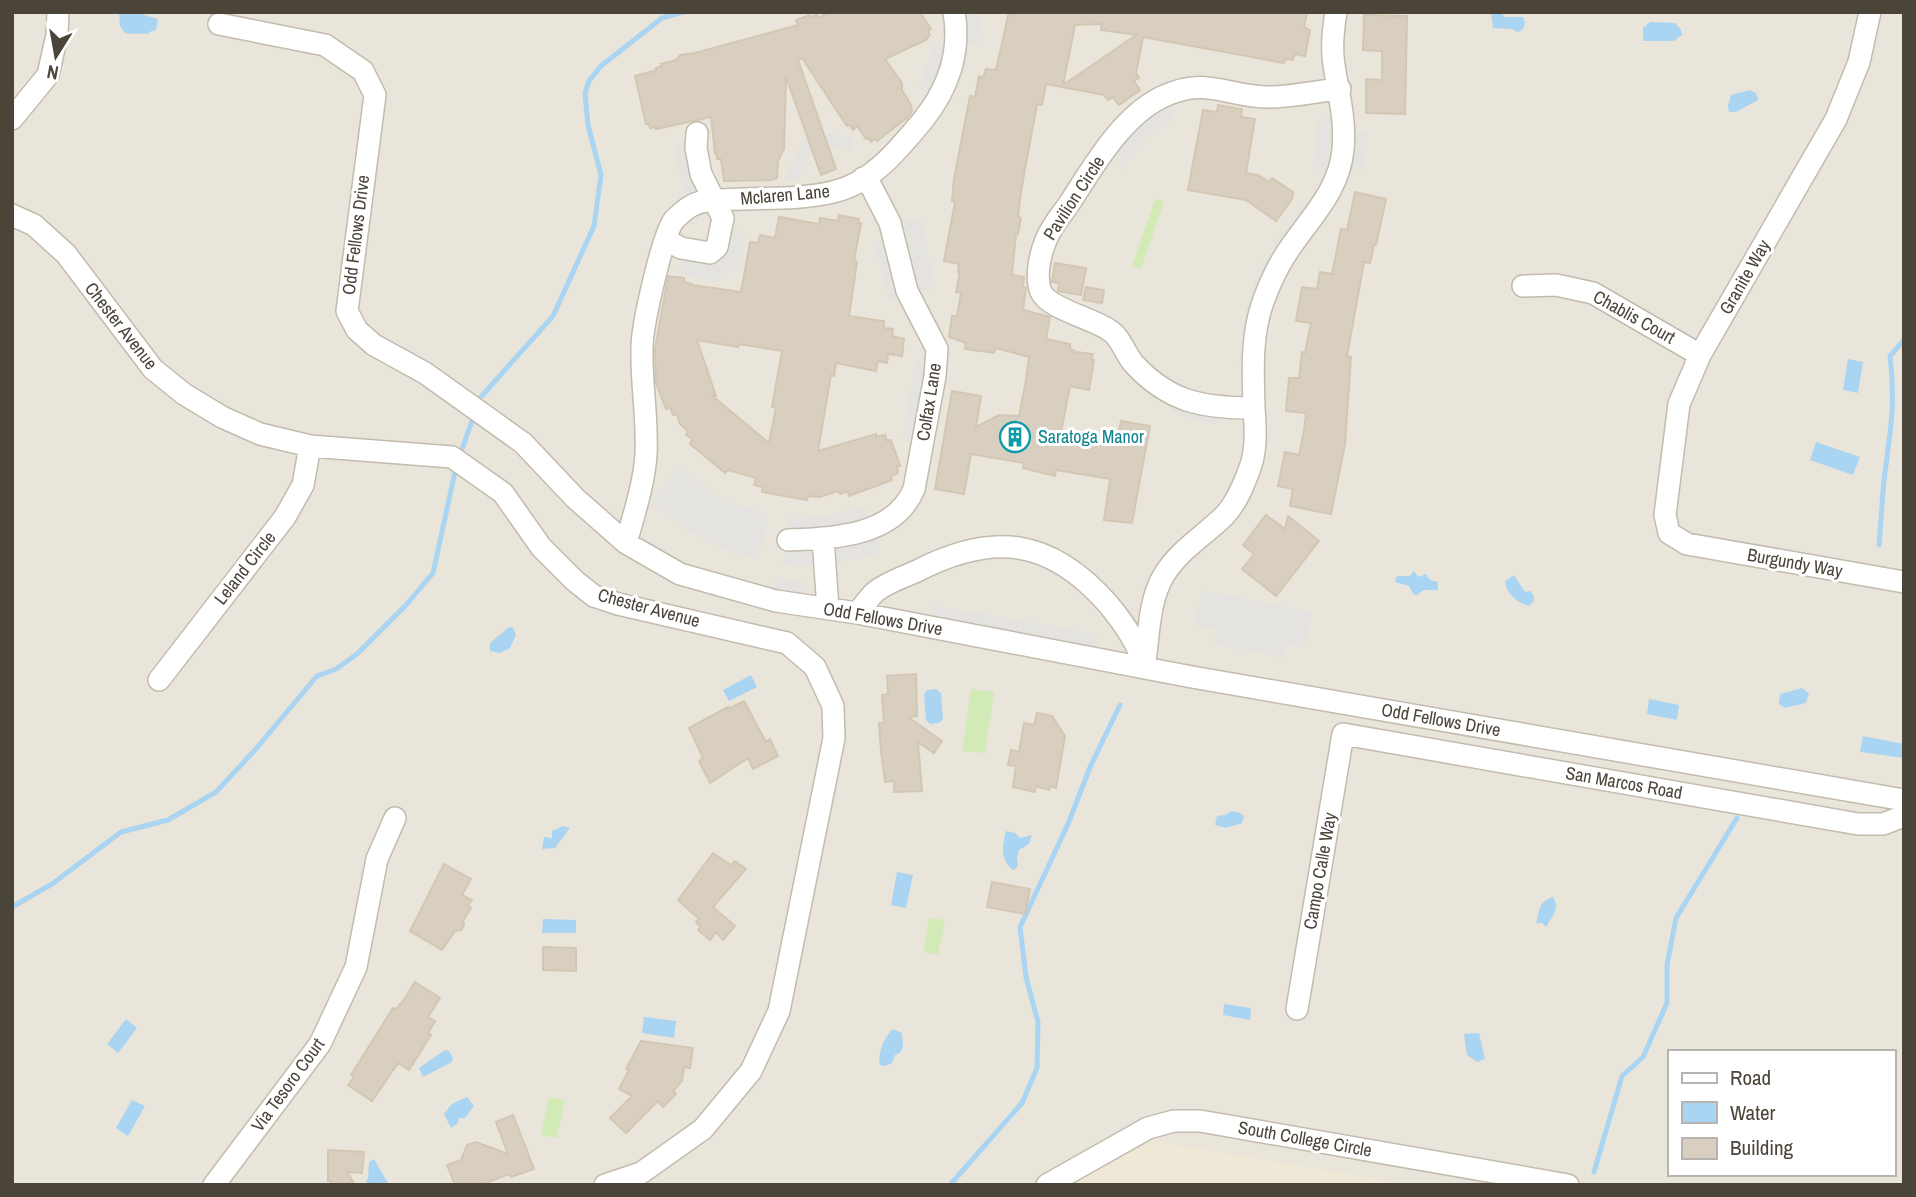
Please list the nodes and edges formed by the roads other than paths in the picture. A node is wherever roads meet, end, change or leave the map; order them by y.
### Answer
1 (58, 12) edge
2 (954, 12) edge
3 (1336, 12) edge
4 (1870, 12) edge
5 (219, 24) dead end
6 (1340, 89) junction
7 (12, 119) edge
8 (697, 133) dead end
9 (863, 178) junction
10 (713, 200) junction
11 (12, 215) edge
12 (666, 240) junction
13 (1523, 286) dead end
14 (1700, 355) junction
15 (1254, 408) junction
16 (310, 446) junction
17 (822, 538) junction
18 (788, 540) dead end
19 (626, 542) junction
20 (1687, 544) joint
21 (1904, 582) edge
22 (828, 609) junction
23 (857, 613) junction
24 (1144, 668) junction
25 (159, 680) dead end
26 (1343, 734) joint
27 (1904, 800) edge
28 (1904, 817) edge
29 (395, 818) dead end
30 (1297, 1009) dead end
31 (1051, 1182) edge
32 (214, 1185) edge
33 (605, 1185) edge
34 (1568, 1185) edge

1 - 7 street
2 - 9 street, Mclaren Lane
3 - 6 street
4 - 14 street, Granite Way
5 - 19 street, Odd Fellows Drive
6 - 15 street
6 - 15 street, Pavilion Circle
8 - 10 street, Mclaren Lane
9 - 10 street, Mclaren Lane
9 - 17 street, Colfax Lane
10 - 12 street, Mclaren Lane
10 - 12 street, Mclaren Lane
11 - 16 street, Chester Avenue
12 - 19 street, Mclaren Lane
13 - 14 street, Chablis Court
14 - 20 street, Granite Way
15 - 24 street
16 - 25 street, Leland Circle
16 - 33 street, Chester Avenue
17 - 18 street, Colfax Lane
17 - 22 street
19 - 22 street, Odd Fellows Drive
20 - 21 street, Burgundy Way
22 - 23 street, Odd Fellows Drive
23 - 24 street, Odd Fellows Drive
23 - 24 street
24 - 27 street, Odd Fellows Drive
26 - 28 street, San Marcos Road
26 - 30 street, Campo Calle Way
29 - 32 street, Via Tesoro Court
31 - 34 street, South College Circle

